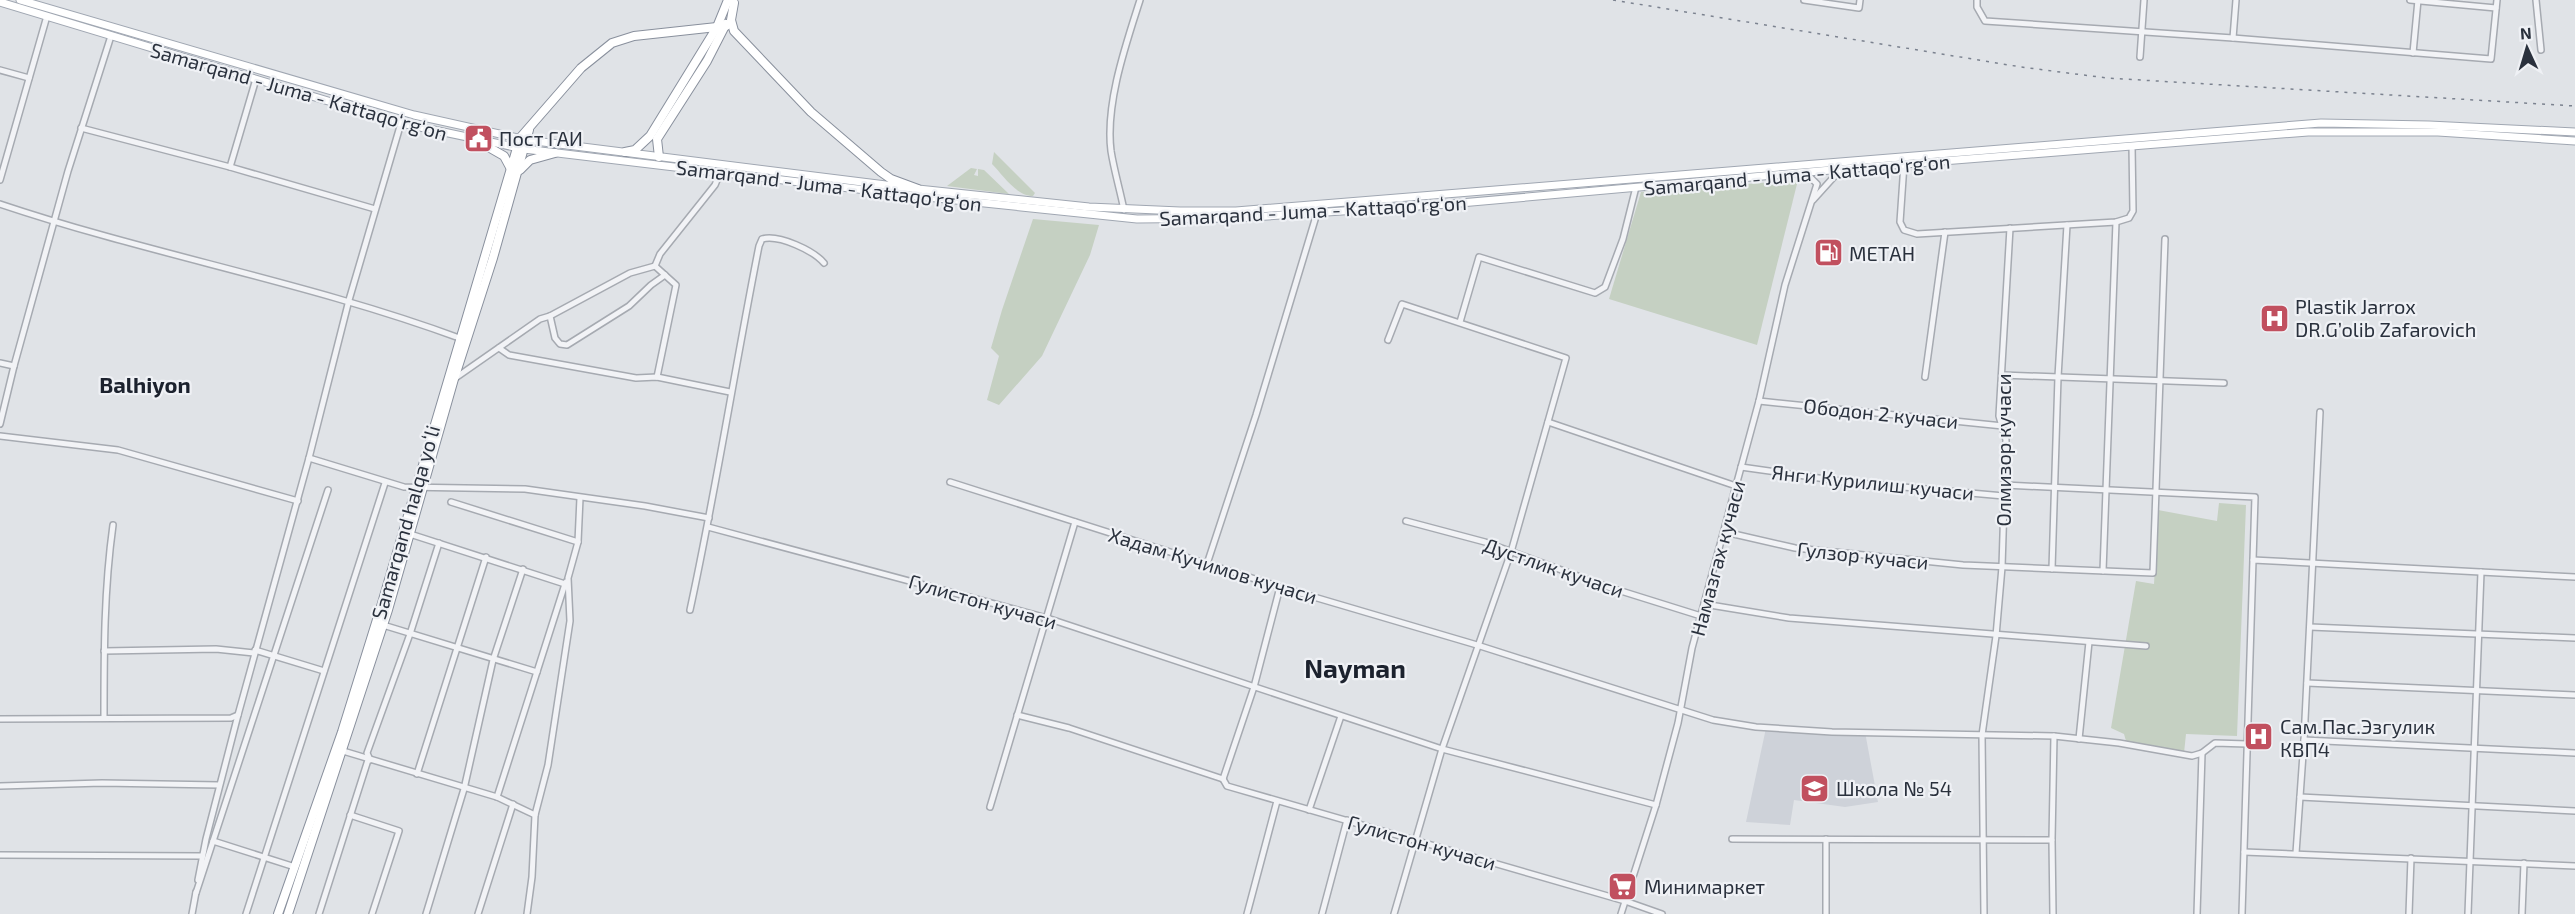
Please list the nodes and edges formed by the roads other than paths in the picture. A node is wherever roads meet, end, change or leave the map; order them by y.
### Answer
1 (20, 0) edge
2 (1140, 0) edge
3 (1804, 0) edge
4 (1860, 0) edge
5 (1977, 0) edge
6 (2144, 0) edge
7 (2236, 0) edge
8 (2410, 0) edge
9 (2418, 0) edge
10 (2497, 0) edge
11 (2536, 0) edge
12 (732, 1) edge
13 (0, 2) edge
14 (2496, 8) junction
15 (722, 15) junction
16 (47, 16) junction
17 (722, 26) junction
18 (699, 28) junction
19 (2142, 33) junction
20 (111, 36) junction
21 (2233, 38) junction
22 (2541, 50) dead end
23 (2413, 53) junction
24 (2140, 57) dead end
25 (0, 70) edge
26 (29, 78) junction
27 (256, 79) junction
28 (401, 123) junction
29 (81, 128) junction
30 (2507, 132) junction
31 (2575, 132) edge
32 (524, 139) junction
33 (476, 140) junction
34 (2575, 141) edge
35 (2112, 144) junction
36 (2132, 146) junction
37 (521, 148) junction
38 (625, 152) junction
39 (555, 153) junction
40 (659, 157) junction
41 (1904, 164) junction
42 (230, 167) junction
43 (1842, 169) junction
44 (515, 172) junction
45 (1805, 172) junction
46 (720, 173) junction
47 (0, 180) edge
48 (1589, 182) junction
49 (1636, 187) junction
50 (918, 189) junction
51 (1590, 191) junction
52 (1397, 197) junction
53 (1812, 201) junction
54 (0, 204) edge
55 (1398, 206) junction
56 (375, 209) junction
57 (1124, 210) junction
58 (1317, 213) junction
59 (54, 222) junction
60 (2116, 222) junction
61 (2067, 225) junction
62 (2010, 228) junction
63 (1945, 232) junction
64 (2165, 239) dead end
65 (824, 264) dead end
66 (655, 266) junction
67 (665, 276) junction
68 (349, 300) junction
69 (550, 316) junction
70 (1460, 322) junction
71 (463, 339) junction
72 (1388, 340) dead end
73 (499, 348) junction
74 (0, 363) edge
75 (14, 366) junction
76 (2002, 375) junction
77 (657, 377) junction
78 (1925, 377) dead end
79 (2058, 377) junction
80 (454, 379) junction
81 (2111, 379) junction
82 (2159, 381) junction
83 (2224, 383) dead end
84 (730, 393) junction
85 (1759, 401) junction
86 (2320, 412) dead end
87 (1548, 422) junction
88 (0, 424) edge
89 (2003, 426) junction
90 (0, 436) edge
91 (309, 458) junction
92 (1741, 467) junction
93 (950, 482) dead end
94 (385, 483) junction
95 (2005, 485) junction
96 (1736, 486) junction
97 (2055, 488) junction
98 (419, 489) junction
99 (327, 490) dead end
100 (2105, 490) junction
101 (2157, 492) junction
102 (2004, 496) junction
103 (580, 498) junction
104 (298, 501) junction
105 (451, 502) dead end
106 (709, 518) junction
107 (1406, 521) dead end
108 (1075, 522) junction
109 (113, 525) dead end
110 (708, 527) junction
111 (1725, 532) junction
112 (410, 534) junction
113 (578, 542) junction
114 (439, 543) junction
115 (1511, 552) junction
116 (486, 557) junction
117 (2253, 560) junction
118 (2313, 563) junction
119 (1206, 564) junction
120 (2002, 567) junction
121 (523, 569) junction
122 (2052, 569) junction
123 (2103, 571) junction
124 (2481, 572) junction
125 (2575, 577) edge
126 (567, 581) junction
127 (1280, 587) junction
128 (1704, 604) junction
129 (690, 610) dead end
130 (1701, 616) junction
131 (1047, 618) junction
132 (383, 625) junction
133 (2310, 627) junction
134 (410, 634) junction
135 (2479, 634) junction
136 (1996, 636) junction
137 (2575, 638) edge
138 (2089, 642) junction
139 (1477, 645) junction
140 (2146, 646) dead end
141 (457, 647) junction
142 (104, 651) junction
143 (254, 651) junction
144 (275, 656) junction
145 (493, 660) junction
146 (324, 671) junction
147 (537, 672) junction
148 (2307, 683) junction
149 (1254, 687) junction
150 (2476, 692) junction
151 (2575, 695) edge
152 (1680, 710) junction
153 (238, 715) junction
154 (1017, 715) junction
155 (1341, 716) junction
156 (0, 718) edge
157 (104, 718) junction
158 (1982, 735) junction
159 (2054, 736) junction
160 (2079, 739) junction
161 (2304, 740) junction
162 (2247, 744) junction
163 (2474, 748) junction
164 (1442, 749) junction
165 (343, 751) junction
166 (2202, 753) junction
167 (2575, 753) edge
168 (369, 760) junction
169 (417, 774) junction
170 (1223, 779) junction
171 (219, 785) junction
172 (0, 786) edge
173 (464, 789) junction
174 (2300, 796) junction
175 (497, 797) junction
176 (1277, 801) junction
177 (513, 804) junction
178 (2472, 805) junction
179 (1656, 806) junction
180 (990, 807) dead end
181 (1309, 810) junction
182 (2575, 811) edge
183 (350, 815) junction
184 (535, 815) junction
185 (1347, 820) junction
186 (1983, 838) junction
187 (206, 839) junction
188 (1732, 839) dead end
189 (1826, 839) junction
190 (1415, 840) junction
191 (2052, 840) junction
192 (215, 841) junction
193 (2244, 852) junction
194 (2296, 853) junction
195 (0, 855) edge
196 (202, 856) junction
197 (264, 857) junction
198 (2411, 858) junction
199 (2470, 860) junction
200 (2524, 863) junction
201 (2575, 866) edge
202 (295, 867) junction
203 (196, 893) junction
204 (1625, 901) junction
205 (192, 914) edge
206 (246, 914) edge
207 (278, 914) edge
208 (288, 914) edge
209 (319, 914) edge
210 (372, 914) edge
211 (426, 914) edge
212 (478, 914) edge
213 (527, 914) edge
214 (1246, 914) edge
215 (1322, 914) edge
216 (1394, 914) edge
217 (1621, 914) edge
218 (1662, 914) edge
219 (1826, 914) edge
220 (1984, 914) edge
221 (2053, 914) edge
222 (2198, 914) edge
223 (2242, 914) edge
224 (2409, 914) edge
225 (2468, 914) edge
226 (2522, 914) edge

1 - 32 main road, Samarqand - Juma - Kattaqo‘rg‘on
2 - 57 street
3 - 4 street
5 - 19 street
6 - 19 street
7 - 21 street
8 - 9 street
9 - 14 street
9 - 23 street
10 - 14 street
11 - 22 street
12 - 15 highway
12 - 17 highway
12 - 50 highway
13 - 16 main road, Samarqand - Juma - Kattaqo‘rg‘on
14 - 23 street
15 - 17 highway
15 - 18 highway
16 - 20 main road, Samarqand - Juma - Kattaqo‘rg‘on
16 - 26 street
17 - 18 highway
17 - 38 highway
17 - 40 highway
18 - 32 highway
19 - 21 street
19 - 24 street
20 - 27 main road, Samarqand - Juma - Kattaqo‘rg‘on
20 - 29 street
21 - 23 street
25 - 26 street
26 - 47 street
27 - 28 main road, Samarqand - Juma - Kattaqo‘rg‘on
27 - 42 street
28 - 33 main road, Samarqand - Juma - Kattaqo‘rg‘on
28 - 56 street
29 - 42 street
29 - 59 street
30 - 31 main road, Samarqand - Juma - Kattaqo‘rg‘on
30 - 34 main road, Samarqand - Juma - Kattaqo‘rg‘on
30 - 35 main road, Samarqand - Juma - Kattaqo‘rg‘on
30 - 36 main road, Samarqand - Juma - Kattaqo‘rg‘on
32 - 37 highway, Samarqand halqa yoʻli
32 - 38 main road, Samarqand - Juma - Kattaqo‘rg‘on
33 - 37 main road, Samarqand - Juma - Kattaqo‘rg‘on
33 - 44 highway
35 - 36 main road, Samarqand - Juma - Kattaqo‘rg‘on
35 - 41 main road, Samarqand - Juma - Kattaqo‘rg‘on
35 - 48 main road, Samarqand - Juma - Kattaqo‘rg‘on
36 - 60 street
37 - 39 main road, Samarqand - Juma - Kattaqo‘rg‘on
37 - 44 highway, Samarqand halqa yoʻli
38 - 40 main road, Samarqand - Juma - Kattaqo‘rg‘on
39 - 44 highway
39 - 46 main road, Samarqand - Juma - Kattaqo‘rg‘on
40 - 50 main road, Samarqand - Juma - Kattaqo‘rg‘on
41 - 43 main road, Samarqand - Juma - Kattaqo‘rg‘on
41 - 63 street
42 - 56 street
43 - 45 main road, Samarqand - Juma - Kattaqo‘rg‘on
43 - 53 street
44 - 71 highway, Samarqand halqa yoʻli
45 - 49 main road, Samarqand - Juma - Kattaqo‘rg‘on
45 - 53 street
46 - 58 main road, Samarqand - Juma - Kattaqo‘rg‘on
46 - 66 street
48 - 51 main road
48 - 52 main road, Samarqand - Juma - Kattaqo‘rg‘on
49 - 51 main road, Samarqand - Juma - Kattaqo‘rg‘on
49 - 70 street
50 - 57 main road, Samarqand - Juma - Kattaqo‘rg‘on
51 - 55 main road, Samarqand - Juma - Kattaqo‘rg‘on
52 - 55 main road
52 - 57 main road, Samarqand - Juma - Kattaqo‘rg‘on
53 - 85 street, Намазгах кучаси
54 - 59 street
55 - 58 main road, Samarqand - Juma - Kattaqo‘rg‘on
56 - 68 street
58 - 119 street
59 - 68 street
59 - 75 street
60 - 61 street
60 - 81 street
61 - 62 street
61 - 79 street
62 - 63 street
62 - 76 street, Олмизор кучаси
63 - 78 street
64 - 82 street
65 - 84 street
66 - 67 street
66 - 69 street
67 - 69 street
67 - 77 street
68 - 71 street
68 - 91 street
69 - 73 street
70 - 72 street
70 - 87 street
71 - 80 highway, Samarqand halqa yoʻli
71 - 98 highway, Samarqand halqa yoʻli
73 - 77 street
73 - 80 street
74 - 75 street
75 - 88 street
76 - 79 street
76 - 89 street, Олмизор кучаси
77 - 84 street
79 - 81 street
79 - 97 street
80 - 98 highway, Samarqand halqa yoʻli
81 - 82 street
81 - 100 street
82 - 83 street
82 - 101 street
84 - 106 street
85 - 89 street, Ободон 2 кучаси
85 - 92 street, Намазгах кучаси
86 - 118 street
87 - 96 street
87 - 115 street
89 - 95 street, Олмизор кучаси
90 - 104 street
91 - 94 street
91 - 104 street
92 - 96 street, Намазгах кучаси
92 - 102 street, Янги Курилиш кучаси
93 - 108 street, Хадам Кучимов кучаси
94 - 98 street
94 - 146 street
95 - 97 street
95 - 102 street, Олмизор кучаси
96 - 111 street, Намазгах кучаси
97 - 100 street
97 - 122 street
98 - 103 street
98 - 112 highway, Samarqand halqa yoʻli
98 - 202 highway, Samarqand halqa yoʻli
99 - 144 street
100 - 101 street
100 - 123 street
101 - 117 street
101 - 123 street, Гулзор кучаси
102 - 120 street, Олмизор кучаси
103 - 106 street
103 - 113 street
104 - 143 street
105 - 113 street
106 - 110 street
107 - 115 street, Дустлик кучаси
108 - 119 street, Хадам Кучимов кучаси
108 - 131 street
109 - 142 street
110 - 129 street
110 - 131 street, Гулистон кучаси
111 - 120 street, Гулзор кучаси
111 - 128 street, Намазгах кучаси
112 - 114 street
112 - 132 highway, Samarqand halqa yoʻli
113 - 126 street
114 - 116 street
114 - 134 street
115 - 130 street, Дустлик кучаси
115 - 139 street
116 - 121 street
116 - 141 street
117 - 118 street
117 - 162 street
118 - 124 street
118 - 133 street
119 - 127 street, Хадам Кучимов кучаси
120 - 122 street, Гулзор кучаси
120 - 136 street, Олмизор кучаси
121 - 126 street
121 - 145 street
122 - 123 street, Гулзор кучаси
124 - 125 street
124 - 135 street
126 - 147 street
126 - 184 street
127 - 139 street, Хадам Кучимов кучаси
127 - 149 street
128 - 130 street, Намазгах кучаси
128 - 136 street
130 - 152 street, Намазгах кучаси
131 - 149 street, Гулистон кучаси
131 - 154 street
132 - 134 street
132 - 165 highway, Samarqand halqa yoʻli
133 - 135 street
133 - 148 street
134 - 141 street
134 - 168 street
135 - 137 street
135 - 150 street
136 - 138 street
136 - 158 street, Олмизор кучаси
138 - 140 street
138 - 160 street
139 - 152 street, Хадам Кучимов кучаси
139 - 164 street
141 - 145 street
141 - 169 street
142 - 143 street
142 - 157 street
143 - 144 street
143 - 153 street
144 - 146 street
144 - 192 street
145 - 147 street
145 - 173 street
146 - 197 street
147 - 175 street
148 - 150 street
148 - 161 street
149 - 155 street, Гулистон кучаси
149 - 170 street
150 - 151 street
150 - 163 street
152 - 158 street, Хадам Кучимов кучаси
152 - 179 street, Намазгах кучаси
153 - 157 street
153 - 171 street
154 - 170 street, Гулистон кучаси
154 - 180 street
155 - 164 street, Гулистон кучаси
155 - 181 street
156 - 157 street
158 - 159 street, Хадам Кучимов кучаси
158 - 186 street, Олмизор кучаси
159 - 160 street, Хадам Кучимов кучаси
159 - 191 street
160 - 166 street, Хадам Кучимов кучаси
161 - 163 street
161 - 174 street
162 - 166 street, Хадам Кучимов кучаси
162 - 193 street
163 - 167 street
163 - 178 street
164 - 179 street, Гулистон кучаси
164 - 190 street
165 - 168 street
165 - 208 highway, Samarqand halqa yoʻli
166 - 222 street
168 - 169 street
168 - 183 street
169 - 173 street
170 - 176 street, Гулистон кучаси
171 - 172 street
171 - 187 street
173 - 175 street
173 - 211 street
174 - 178 street
174 - 194 street
175 - 177 street
176 - 181 street, Гулистон кучаси
176 - 214 street
177 - 184 street
177 - 212 street
178 - 182 street
178 - 199 street
179 - 204 street, Намазгах кучаси
181 - 185 street, Гулистон кучаси
183 - 209 street
183 - 210 street
184 - 213 street
185 - 190 street, Гулистон кучаси
185 - 215 street
186 - 189 street
186 - 191 street
186 - 220 street, Олмизор кучаси
187 - 192 street
187 - 196 street
188 - 189 street
189 - 219 street
190 - 204 street, Гулистон кучаси
190 - 216 street
191 - 221 street
192 - 197 street
192 - 203 street
193 - 194 street
193 - 223 street
194 - 198 street
195 - 196 street
196 - 203 street
197 - 202 street
197 - 206 street
198 - 199 street
198 - 224 street
199 - 200 street
199 - 225 street
200 - 201 street
200 - 226 street
202 - 207 highway, Samarqand halqa yoʻli
203 - 205 street
204 - 217 street, Намазгах кучаси
204 - 218 street, Гулистон кучаси

